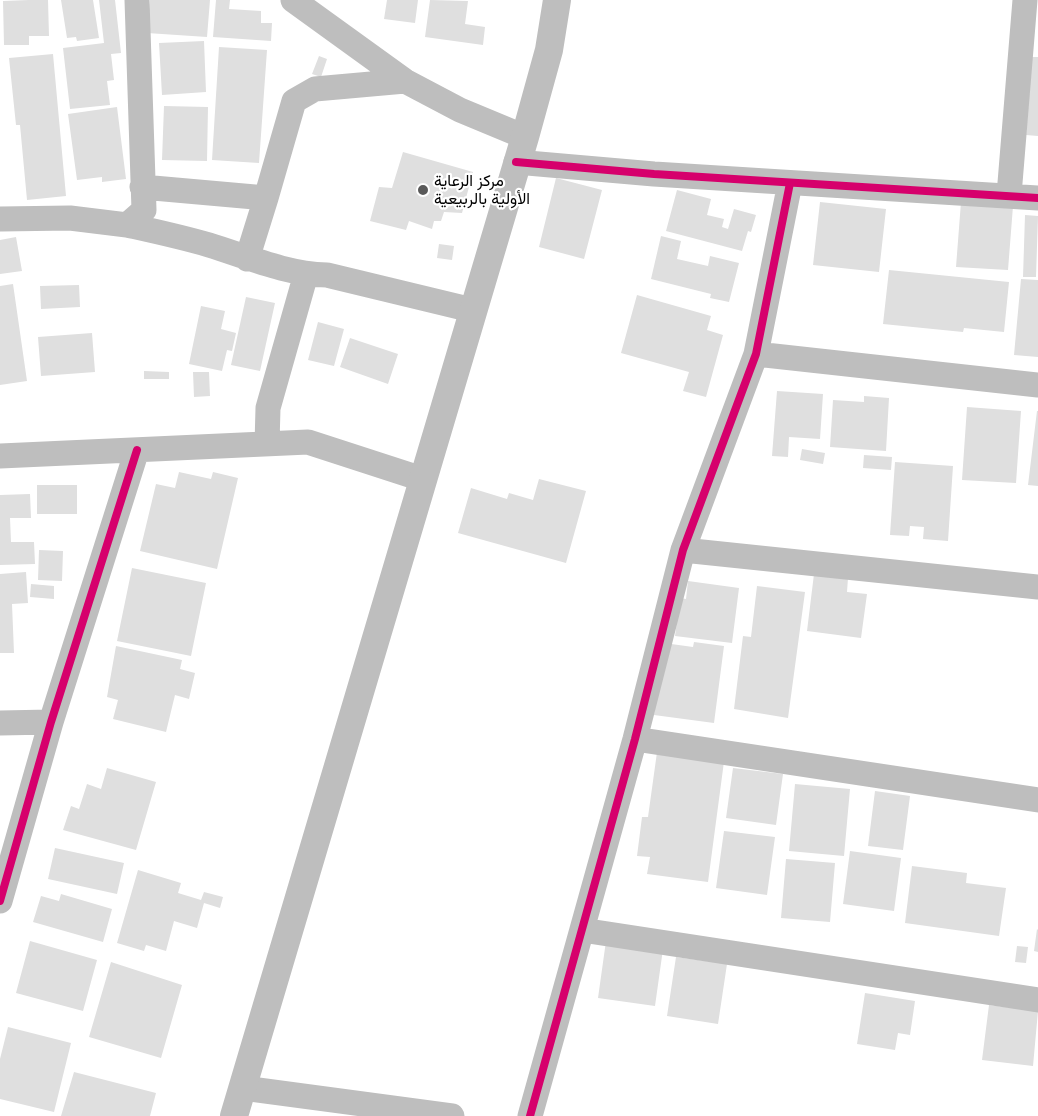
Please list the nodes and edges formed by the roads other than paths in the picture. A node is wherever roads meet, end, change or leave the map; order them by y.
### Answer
1 (137, 0) edge
2 (557, 0) edge
3 (1025, 0) edge
4 (301, 3) edge
5 (405, 81) junction
6 (520, 149) junction
7 (790, 183) junction
8 (142, 187) junction
9 (1009, 195) junction
10 (266, 198) junction
11 (1038, 198) edge
12 (0, 216) edge
13 (127, 224) junction
14 (246, 259) junction
15 (306, 274) junction
16 (472, 310) junction
17 (756, 354) junction
18 (1038, 385) edge
19 (267, 444) junction
20 (137, 450) junction
21 (0, 456) edge
22 (422, 479) junction
23 (683, 550) junction
24 (1038, 586) edge
25 (51, 722) junction
26 (0, 723) edge
27 (635, 739) junction
28 (1038, 800) edge
29 (0, 901) edge
30 (582, 930) junction
31 (1038, 1000) edge
32 (242, 1088) junction
33 (445, 1115) edge
34 (234, 1116) edge
35 (530, 1116) edge

1 - 8 street
2 - 6 main road
3 - 9 street
4 - 5 street
5 - 6 street
5 - 10 street
6 - 7 street
6 - 16 main road
7 - 9 street
7 - 17 street
8 - 10 street
8 - 13 street
9 - 11 street
10 - 14 street
12 - 13 street
13 - 14 street
14 - 15 street
15 - 16 street
15 - 19 street
16 - 22 main road
17 - 18 street
17 - 23 street
19 - 20 street
19 - 22 street
20 - 21 street
20 - 25 street
22 - 32 main road
23 - 24 street
23 - 27 street
25 - 26 street
25 - 29 street
27 - 28 street
27 - 30 street
30 - 31 street
30 - 35 street
32 - 33 street
32 - 34 main road

